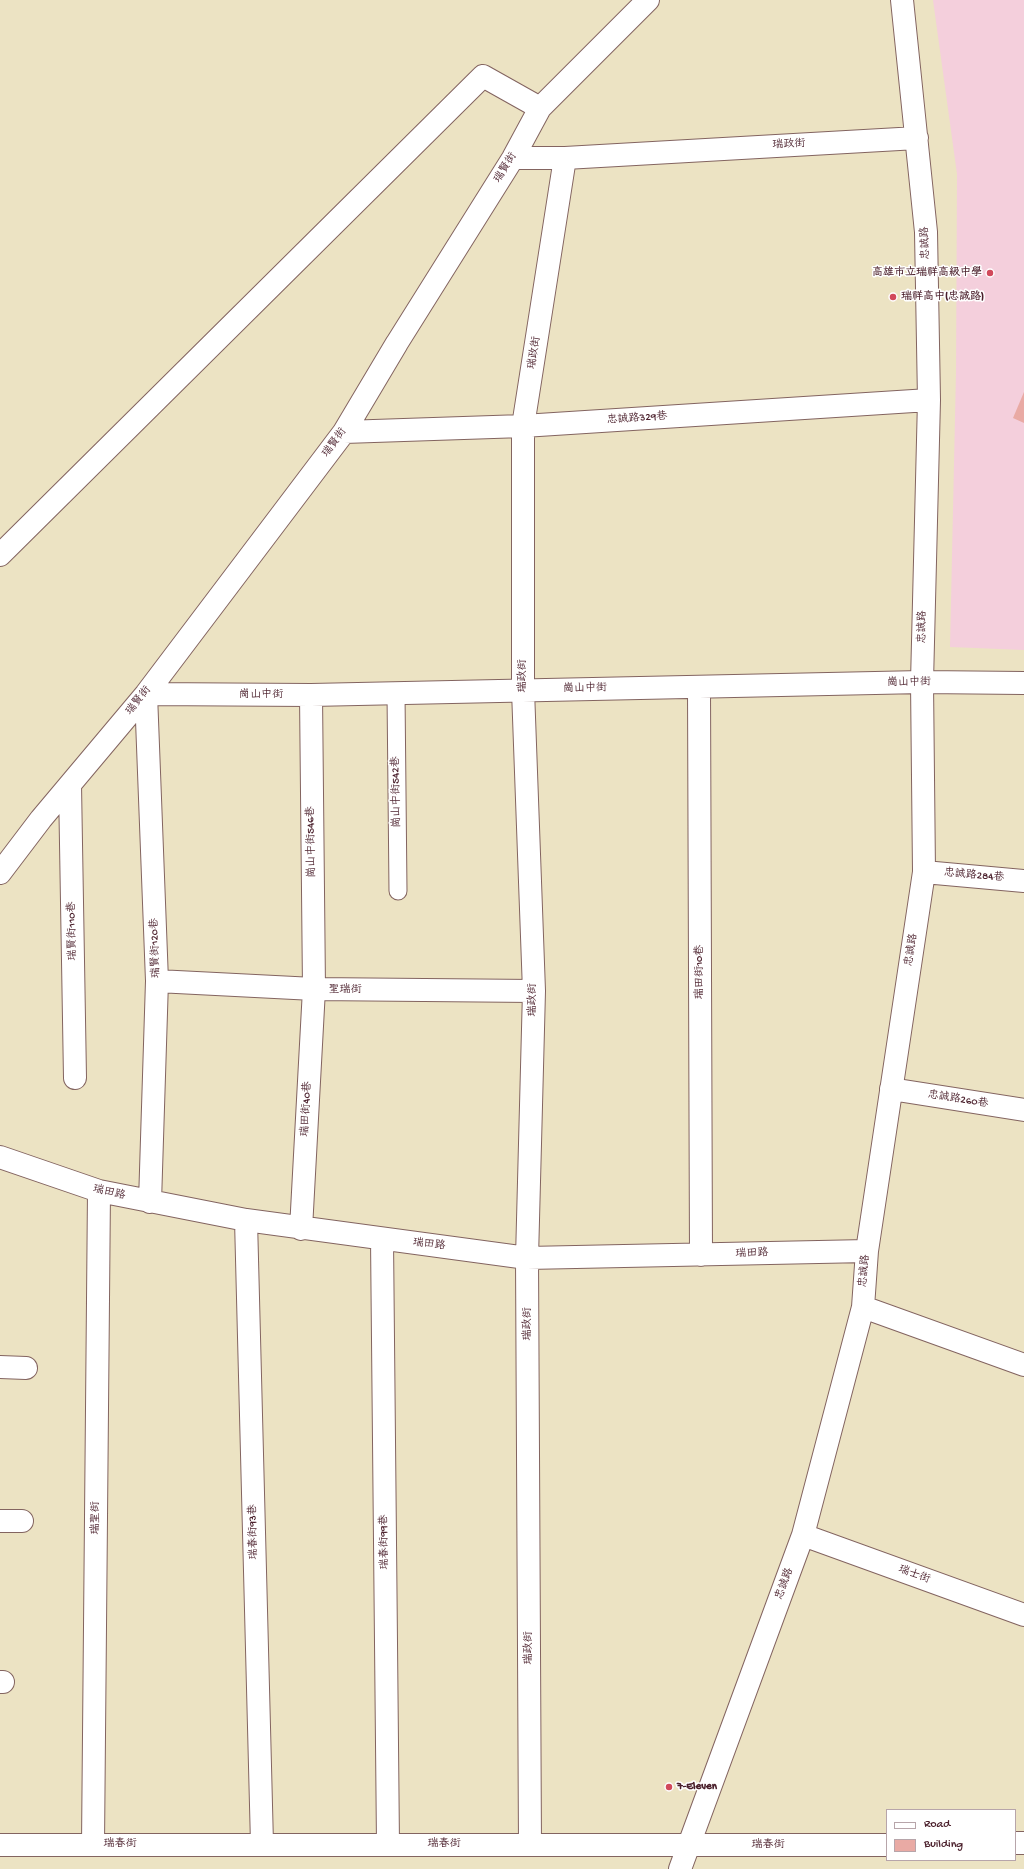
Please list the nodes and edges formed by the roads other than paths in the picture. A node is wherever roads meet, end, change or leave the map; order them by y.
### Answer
1 (648, 0) edge
2 (902, 0) edge
3 (540, 108) junction
4 (917, 138) junction
5 (513, 158) junction
6 (565, 158) junction
7 (929, 400) junction
8 (523, 426) junction
9 (344, 432) junction
10 (0, 555) edge
11 (922, 682) junction
12 (1024, 683) edge
13 (699, 688) junction
14 (523, 690) junction
15 (396, 693) junction
16 (146, 694) junction
17 (311, 695) junction
18 (70, 785) junction
19 (924, 872) junction
20 (0, 873) edge
21 (1024, 881) edge
22 (398, 891) dead end
23 (157, 981) junction
24 (314, 989) junction
25 (534, 991) junction
26 (75, 1078) dead end
27 (891, 1089) junction
28 (1024, 1110) edge
29 (0, 1157) edge
30 (99, 1191) junction
31 (150, 1202) junction
32 (246, 1220) junction
33 (301, 1228) junction
34 (382, 1239) junction
35 (867, 1250) junction
36 (701, 1255) junction
37 (527, 1258) junction
38 (863, 1307) junction
39 (1024, 1365) edge
40 (0, 1367) edge
41 (26, 1368) dead end
42 (0, 1521) edge
43 (22, 1521) dead end
44 (803, 1535) junction
45 (1024, 1615) edge
46 (93, 1844) junction
47 (262, 1844) junction
48 (388, 1844) junction
49 (0, 1845) edge
50 (530, 1845) junction
51 (689, 1845) junction
52 (886, 1845) edge
53 (680, 1869) edge

1 - 3 street, 瑞賢街
2 - 4 street, 忠誠路
3 - 5 street, 瑞賢街
3 - 10 street
4 - 6 street, 瑞政街
4 - 7 street, 忠誠路
5 - 6 street, 瑞政街
5 - 9 street, 瑞賢街
6 - 8 street, 瑞政街
7 - 8 street, 忠誠路329巷
7 - 11 street, 忠誠路
8 - 9 street, 忠誠路329巷
8 - 14 street, 瑞政街
9 - 16 street, 瑞賢街
11 - 12 street, 崗山中街
11 - 13 street, 崗山中街
11 - 19 street, 忠誠路
13 - 14 street, 崗山中街
13 - 36 street, 瑞田街10巷
14 - 15 street, 崗山中街
14 - 25 street, 瑞政街
15 - 17 street, 崗山中街
15 - 22 lane, 崗山中街542巷
16 - 17 street, 崗山中街
16 - 18 street, 瑞賢街
16 - 23 street, 瑞賢街120巷
17 - 24 street, 崗山中街546巷
18 - 20 street, 瑞賢街
18 - 26 street, 瑞賢街110巷
19 - 21 street, 忠誠路284巷
19 - 27 street, 忠誠路
23 - 24 street, 聖瑞街
23 - 31 street, 瑞賢街120巷
24 - 25 street, 聖瑞街
24 - 33 street, 瑞田街40巷
25 - 37 street, 瑞政街
27 - 28 street, 忠誠路260巷
27 - 35 street, 忠誠路
29 - 30 street, 瑞田路
30 - 31 street, 瑞田路
30 - 46 street, 瑞聖街
31 - 32 street, 瑞田路
32 - 33 street, 瑞田路
32 - 47 street, 瑞春街93巷
33 - 34 street, 瑞田路
34 - 37 street, 瑞田路
34 - 48 street, 瑞春街99巷
35 - 36 street, 瑞田路
35 - 38 street, 忠誠路
36 - 37 street, 瑞田路
37 - 50 street, 瑞政街
38 - 39 street
38 - 44 street, 忠誠路
40 - 41 street
42 - 43 street
44 - 45 street, 瑞士街
44 - 51 street, 忠誠路
46 - 47 street, 瑞春街
46 - 49 street, 瑞春街
47 - 48 street, 瑞春街
48 - 50 street, 瑞春街
50 - 51 street, 瑞春街
51 - 52 street, 瑞春街
51 - 53 street, 忠誠路

